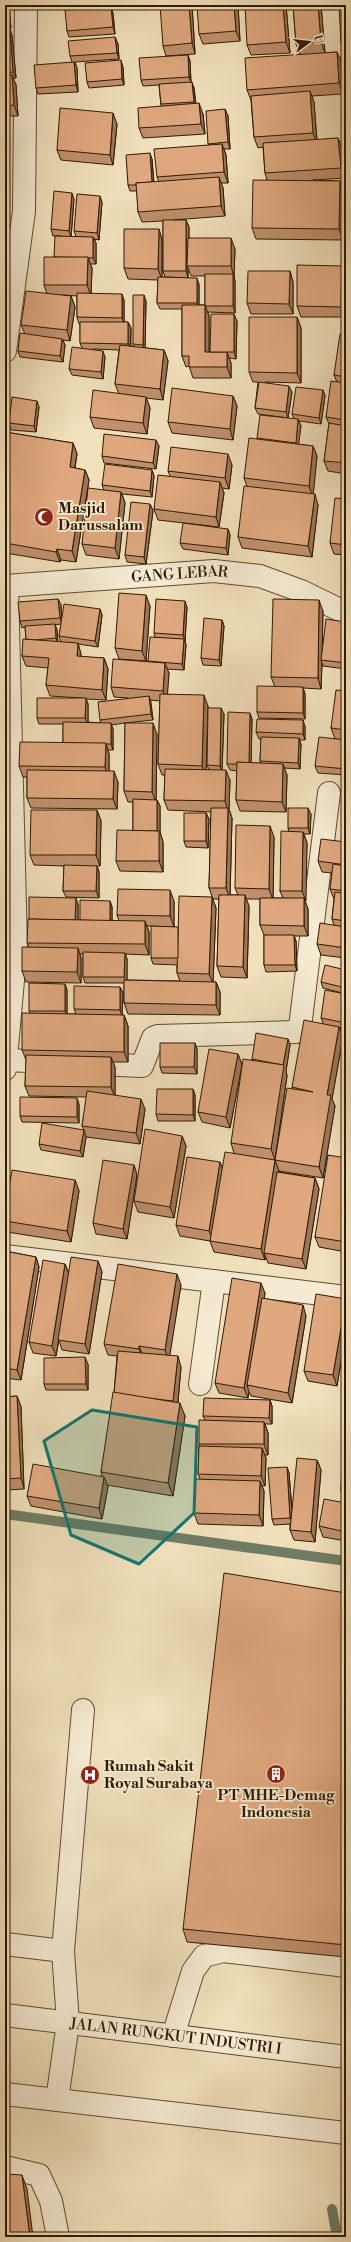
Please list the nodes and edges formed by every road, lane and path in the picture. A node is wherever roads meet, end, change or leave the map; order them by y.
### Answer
1 (26, 5) edge
2 (5, 351) edge
3 (6, 586) edge
4 (346, 613) edge
5 (329, 793) dead end
6 (5, 1065) edge
7 (5, 1256) edge
8 (214, 1281) junction
9 (346, 1297) edge
10 (200, 1384) dead end
11 (83, 1710) dead end
12 (5, 1944) edge
13 (63, 1951) junction
14 (346, 1966) edge
15 (5, 2015) edge
16 (68, 2023) junction
17 (173, 2036) junction
18 (346, 2057) edge
19 (5, 2094) edge
20 (57, 2100) junction
21 (346, 2133) edge
22 (5, 2167) edge
23 (58, 2237) edge

1 - 2 street
3 - 4 street, GANG LEBAR
3 - 6 street
5 - 6 street
7 - 8 street
8 - 9 street
8 - 10 street
11 - 13 street
12 - 13 street
13 - 16 street
14 - 17 street
15 - 16 street, JALAN RUNGKUT INDUSTRI I
16 - 17 street, JALAN RUNGKUT INDUSTRI I
16 - 20 street
17 - 18 street, JALAN RUNGKUT INDUSTRI I
19 - 20 street
20 - 21 street
22 - 23 street

